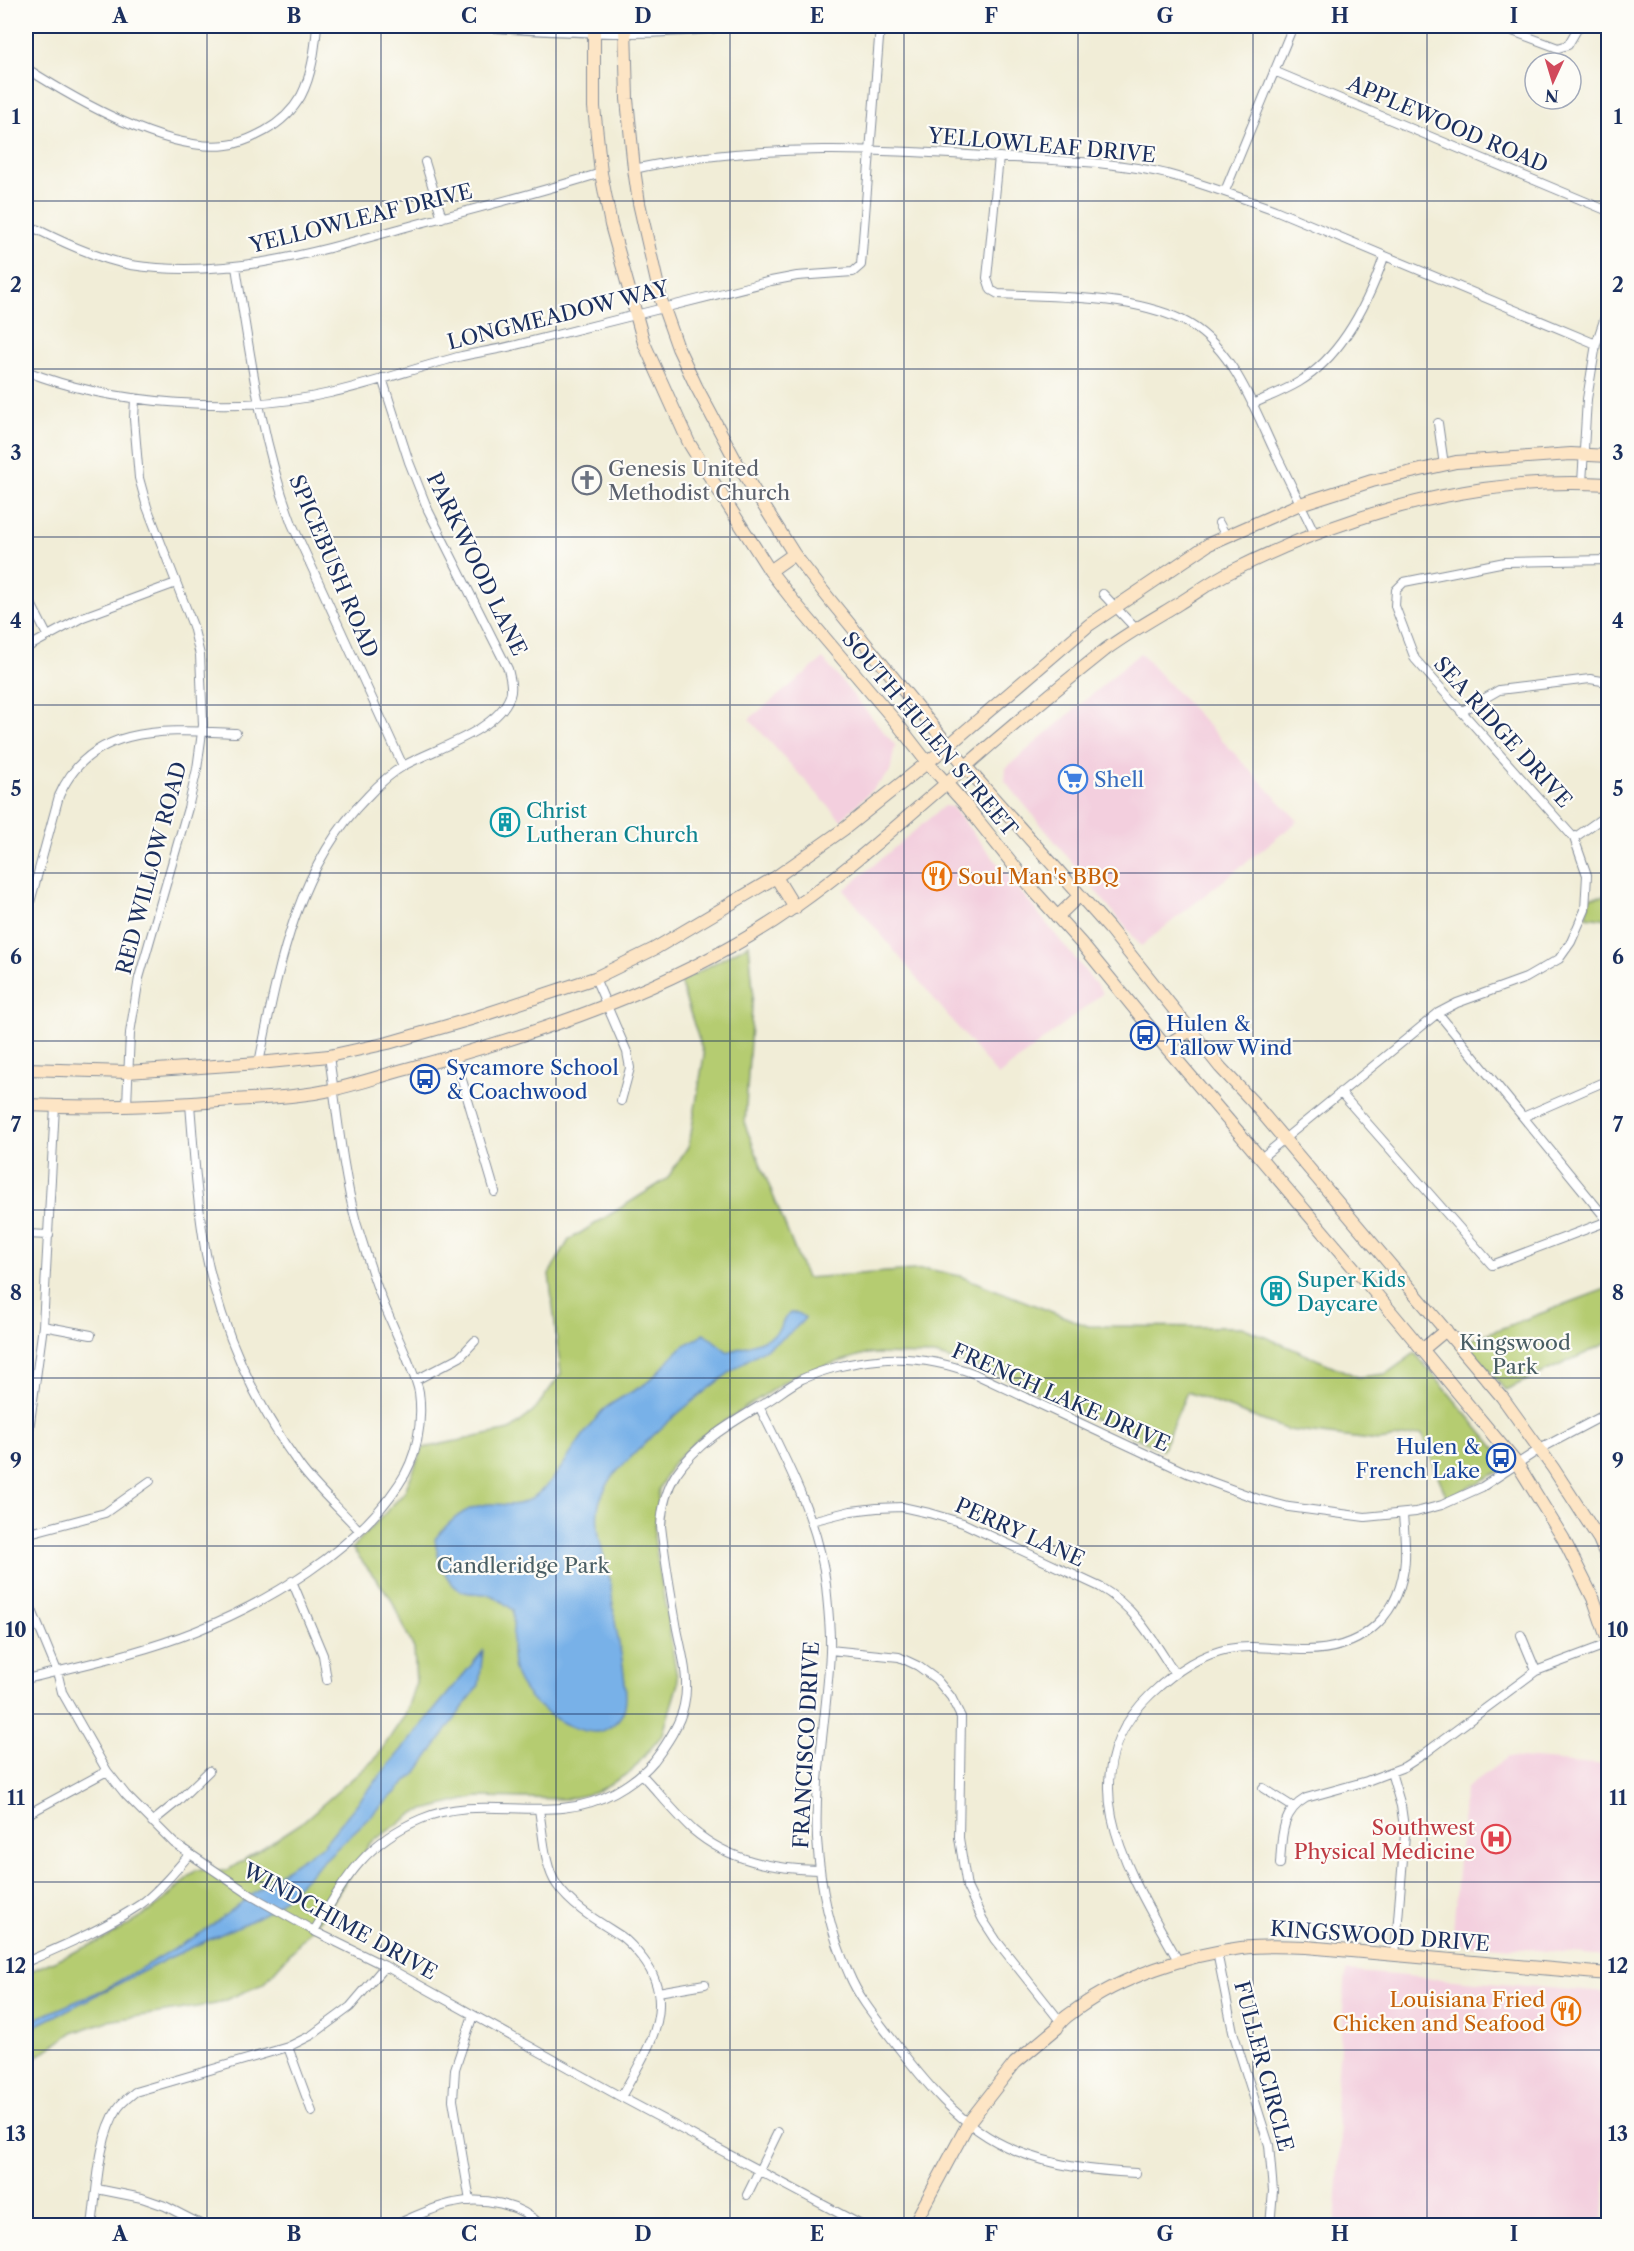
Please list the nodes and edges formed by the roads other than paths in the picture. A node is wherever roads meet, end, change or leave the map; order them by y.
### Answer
1 (317, 26) edge
2 (460, 26) edge
3 (733, 26) edge
4 (880, 26) edge
5 (942, 26) edge
6 (990, 26) edge
7 (1293, 26) edge
8 (1499, 26) edge
9 (1579, 26) edge
10 (593, 29) edge
11 (625, 29) edge
12 (26, 68) edge
13 (1274, 71) junction
14 (870, 151) junction
15 (999, 157) junction
16 (425, 162) dead end
17 (634, 168) junction
18 (602, 173) junction
19 (1225, 191) junction
20 (1608, 211) edge
21 (442, 218) junction
22 (26, 224) edge
23 (1384, 257) junction
24 (236, 267) junction
25 (664, 308) junction
26 (1608, 308) edge
27 (635, 314) junction
28 (1596, 344) junction
29 (26, 371) edge
30 (382, 378) junction
31 (135, 398) junction
32 (258, 402) junction
33 (1252, 404) junction
34 (1438, 423) dead end
35 (1583, 454) junction
36 (1608, 456) edge
37 (1444, 465) junction
38 (1582, 483) junction
39 (1608, 484) edge
40 (1300, 504) junction
41 (1219, 523) dead end
42 (1315, 534) junction
43 (1226, 536) junction
44 (794, 554) junction
45 (1608, 560) edge
46 (770, 571) junction
47 (176, 584) junction
48 (26, 594) edge
49 (1103, 594) dead end
50 (1116, 606) junction
51 (1136, 629) junction
52 (47, 635) junction
53 (26, 648) edge
54 (1608, 682) edge
55 (1461, 712) junction
56 (202, 732) junction
57 (236, 733) dead end
58 (948, 746) junction
59 (927, 762) junction
60 (403, 766) junction
61 (966, 767) junction
62 (946, 783) junction
63 (1608, 814) edge
64 (1574, 838) junction
65 (776, 877) junction
66 (1080, 895) junction
67 (795, 908) junction
68 (26, 917) edge
69 (1057, 917) junction
70 (595, 978) junction
71 (607, 1004) junction
72 (1438, 1013) junction
73 (1191, 1030) junction
74 (1165, 1046) junction
75 (329, 1056) junction
76 (455, 1056) junction
77 (259, 1064) junction
78 (26, 1069) edge
79 (127, 1072) junction
80 (1608, 1080) edge
81 (334, 1089) junction
82 (1340, 1092) junction
83 (621, 1101) dead end
84 (190, 1104) junction
85 (127, 1105) junction
86 (26, 1106) edge
87 (55, 1106) junction
88 (1523, 1117) junction
89 (1283, 1140) junction
90 (1261, 1158) junction
91 (495, 1192) dead end
92 (1608, 1221) edge
93 (26, 1234) edge
94 (50, 1235) junction
95 (43, 1326) junction
96 (1446, 1330) junction
97 (91, 1335) dead end
98 (475, 1341) dead end
99 (1422, 1350) junction
100 (416, 1380) junction
101 (30, 1393) edge
102 (759, 1406) junction
103 (1608, 1413) edge
104 (1540, 1449) junction
105 (26, 1452) edge
106 (1518, 1465) junction
107 (150, 1481) dead end
108 (1403, 1514) junction
109 (811, 1521) junction
110 (359, 1530) junction
111 (26, 1534) edge
112 (1608, 1560) edge
113 (292, 1581) junction
114 (26, 1583) edge
115 (1521, 1635) dead end
116 (1608, 1643) edge
117 (830, 1650) junction
118 (57, 1671) junction
119 (1536, 1671) junction
120 (1175, 1674) junction
121 (26, 1679) edge
122 (327, 1680) dead end
123 (107, 1771) junction
124 (209, 1771) dead end
125 (1390, 1772) junction
126 (642, 1774) junction
127 (1263, 1788) dead end
128 (1293, 1807) junction
129 (539, 1810) junction
130 (26, 1815) edge
131 (152, 1822) junction
132 (189, 1855) junction
133 (1280, 1864) dead end
134 (819, 1870) junction
135 (314, 1931) junction
136 (1217, 1952) junction
137 (1395, 1956) junction
138 (26, 1962) edge
139 (1179, 1962) junction
140 (385, 1966) junction
141 (1608, 1974) edge
142 (705, 1984) dead end
143 (658, 1992) junction
144 (473, 2015) junction
145 (1060, 2021) junction
146 (288, 2047) junction
147 (621, 2097) junction
148 (312, 2112) dead end
149 (969, 2122) junction
150 (778, 2132) dead end
151 (759, 2170) junction
152 (1136, 2174) dead end
153 (97, 2189) junction
154 (747, 2195) dead end
155 (470, 2201) junction
156 (92, 2226) edge
157 (204, 2226) edge
158 (392, 2226) edge
159 (542, 2226) edge
160 (863, 2226) edge
161 (913, 2226) edge
162 (1270, 2226) edge

1 - 12 street
2 - 10 street
3 - 11 street
4 - 14 street, LONGMEADOW WAY
5 - 6 street
7 - 13 street
8 - 9 street
10 - 11 street
10 - 18 main road, SOUTH HULEN STREET
11 - 17 main road, SOUTH HULEN STREET
13 - 19 street
13 - 20 street, APPLEWOOD ROAD
14 - 15 street, YELLOWLEAF DRIVE
14 - 17 street, YELLOWLEAF DRIVE
14 - 25 street, LONGMEADOW WAY
15 - 19 street, YELLOWLEAF DRIVE
15 - 33 street
16 - 21 street
17 - 25 main road, SOUTH HULEN STREET
18 - 21 street, YELLOWLEAF DRIVE
18 - 27 main road, SOUTH HULEN STREET
19 - 23 street, YELLOWLEAF DRIVE
21 - 24 street, YELLOWLEAF DRIVE
22 - 24 street, YELLOWLEAF DRIVE
23 - 28 street, YELLOWLEAF DRIVE
23 - 33 street
24 - 32 street, SPICEBUSH ROAD
25 - 27 street, LONGMEADOW WAY
25 - 44 main road, SOUTH HULEN STREET
26 - 28 street
27 - 30 street, LONGMEADOW WAY
27 - 46 main road, SOUTH HULEN STREET
28 - 35 street
29 - 31 street, LONGMEADOW WAY
30 - 32 street, LONGMEADOW WAY
30 - 60 street, PARKWOOD LANE
31 - 32 street, LONGMEADOW WAY
31 - 47 street, RED WILLOW ROAD
32 - 60 street, SPICEBUSH ROAD
33 - 40 street
34 - 37 street
35 - 36 main road
35 - 37 main road
35 - 38 street
37 - 40 main road
38 - 39 main road
38 - 42 main road
40 - 42 street
40 - 43 main road
41 - 43 street
42 - 51 main road
43 - 50 main road
44 - 46 main road
44 - 58 main road, SOUTH HULEN STREET
45 - 55 street, SEA RIDGE DRIVE
46 - 59 main road, SOUTH HULEN STREET
47 - 52 street
47 - 56 street, RED WILLOW ROAD
48 - 52 street
49 - 50 street
50 - 51 street
50 - 58 main road
51 - 61 main road
52 - 53 street
54 - 55 street
55 - 64 street, SEA RIDGE DRIVE
56 - 57 street
56 - 68 street
56 - 79 street, RED WILLOW ROAD
58 - 59 main road
58 - 61 main road, SOUTH HULEN STREET
59 - 62 main road, SOUTH HULEN STREET
59 - 65 main road
60 - 77 street, PARKWOOD LANE
61 - 62 main road
61 - 66 main road, SOUTH HULEN STREET
62 - 67 main road
62 - 69 main road, SOUTH HULEN STREET
63 - 64 street
64 - 72 street, SEA RIDGE DRIVE
65 - 67 main road
65 - 70 main road
66 - 69 main road
66 - 73 main road, SOUTH HULEN STREET
67 - 71 main road
69 - 74 main road, SOUTH HULEN STREET
70 - 71 street
70 - 75 main road
71 - 76 main road
71 - 83 street
72 - 82 street, SEA RIDGE DRIVE
72 - 88 street
73 - 74 main road
73 - 89 main road, SOUTH HULEN STREET
74 - 90 main road, SOUTH HULEN STREET
75 - 77 main road
75 - 81 street
76 - 81 main road
76 - 91 street
77 - 79 main road
78 - 79 main road
79 - 85 street, RED WILLOW ROAD
80 - 88 street
81 - 84 main road
81 - 100 street
82 - 89 street, SEA RIDGE DRIVE
82 - 92 street
84 - 85 main road
84 - 110 street
85 - 87 main road
86 - 87 main road
87 - 94 street
88 - 92 street
89 - 90 street, SEA RIDGE DRIVE
89 - 96 main road, SOUTH HULEN STREET
90 - 99 main road, SOUTH HULEN STREET
93 - 94 street
94 - 95 street
95 - 97 street
95 - 101 street
96 - 99 main road
96 - 104 main road, SOUTH HULEN STREET
98 - 100 street
99 - 106 main road, SOUTH HULEN STREET
100 - 110 street
101 - 105 street
102 - 108 street, FRENCH LAKE DRIVE
102 - 109 street, FRANCISCO DRIVE
102 - 126 street, FRENCH LAKE DRIVE
103 - 104 street, FRENCH LAKE DRIVE
104 - 106 street, FRENCH LAKE DRIVE
104 - 112 main road, SOUTH HULEN STREET
106 - 108 street, FRENCH LAKE DRIVE
106 - 116 main road, SOUTH HULEN STREET
107 - 111 street
108 - 120 street
109 - 117 street, FRANCISCO DRIVE
109 - 120 street, PERRY LANE
110 - 113 street
113 - 118 street
113 - 122 street
114 - 118 street, WINDCHIME DRIVE
115 - 119 street
116 - 119 street
117 - 134 street, FRANCISCO DRIVE
117 - 145 street
118 - 121 street
118 - 123 street, WINDCHIME DRIVE
119 - 125 street
120 - 139 street
123 - 130 street
123 - 131 street, WINDCHIME DRIVE
124 - 131 street
125 - 128 street
125 - 137 street
126 - 129 street, FRENCH LAKE DRIVE
126 - 134 street
127 - 128 street
128 - 133 street
129 - 135 street, FRENCH LAKE DRIVE
129 - 143 street
131 - 132 street, WINDCHIME DRIVE
132 - 135 street, WINDCHIME DRIVE
132 - 138 street
134 - 149 street, FRANCISCO DRIVE
135 - 140 street, WINDCHIME DRIVE
136 - 137 main road, KINGSWOOD DRIVE
136 - 139 main road, KINGSWOOD DRIVE
136 - 162 street, FULLER CIRCLE
137 - 141 main road, KINGSWOOD DRIVE
139 - 145 main road, KINGSWOOD DRIVE
140 - 144 street, WINDCHIME DRIVE
140 - 146 street
142 - 143 street
143 - 147 street
144 - 147 street, WINDCHIME DRIVE
144 - 155 street
145 - 149 main road, KINGSWOOD DRIVE
146 - 148 street
146 - 153 street
147 - 151 street, WINDCHIME DRIVE
149 - 152 street, FRANCISCO DRIVE
149 - 161 main road, KINGSWOOD DRIVE
150 - 151 street
151 - 154 street
151 - 160 street, WINDCHIME DRIVE
153 - 156 street
153 - 157 street
155 - 158 street
155 - 159 street

